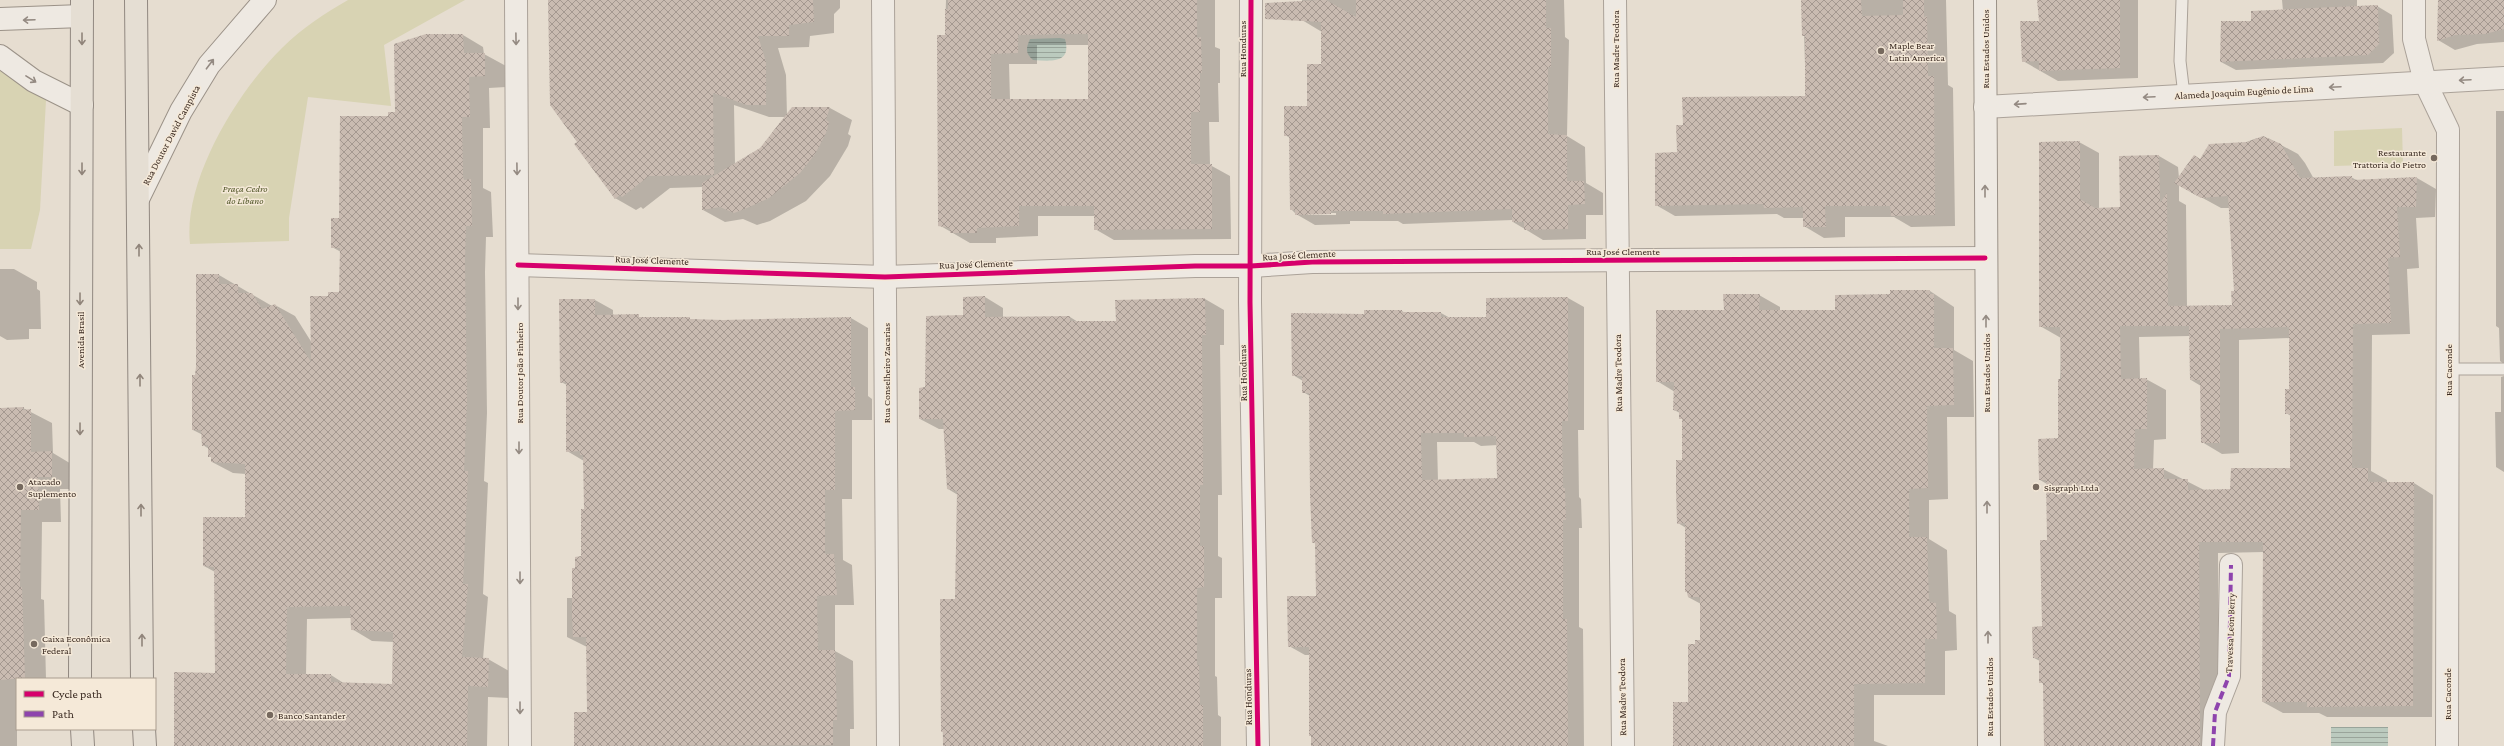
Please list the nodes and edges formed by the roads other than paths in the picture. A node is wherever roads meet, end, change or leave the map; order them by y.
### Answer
1 (136, 0) edge
2 (266, 0) edge
3 (516, 0) edge
4 (883, 0) edge
5 (1250, 0) edge
6 (1615, 0) edge
7 (1985, 0) edge
8 (2182, 0) edge
9 (2414, 0) edge
10 (82, 8) edge
11 (0, 19) edge
12 (0, 56) edge
13 (2504, 78) edge
14 (2425, 82) junction
15 (2184, 95) junction
16 (82, 105) junction
17 (1985, 106) junction
18 (139, 197) junction
19 (1985, 258) junction
20 (1616, 260) junction
21 (518, 265) junction
22 (1251, 266) junction
23 (885, 277) junction
24 (2448, 369) junction
25 (2504, 369) edge
26 (2231, 565) dead end
27 (80, 678) edge
28 (142, 678) edge
29 (82, 730) edge
30 (144, 730) edge
31 (83, 746) edge
32 (145, 746) edge
33 (520, 746) edge
34 (888, 746) edge
35 (1258, 746) edge
36 (1623, 746) edge
37 (1989, 746) edge
38 (2213, 746) edge
39 (2447, 746) edge

1 - 18 main road
18 -> 2 street, Rua Doutor David Campista
3 -> 21 street, Rua Doutor João Pinheiro
4 - 23 street, Rua Conselheiro Zacarias
5 - 22 street, Rua Honduras
6 - 20 street, Rua Madre Teodora
7 - 17 street, Rua Estados Unidos
8 - 15 lane
9 - 14 street, Rua Caconde
10 -> 11 street
10 -> 16 main road, Avenida Brasil
12 -> 16 street
13 -> 14 street, Alameda Joaquim Eugênio de Lima
14 -> 15 street, Alameda Joaquim Eugênio de Lima
14 - 24 street, Rua Caconde
15 -> 17 street, Alameda Joaquim Eugênio de Lima
16 -> 27 main road, Avenida Brasil
19 -> 17 street, Rua Estados Unidos
28 -> 18 main road
19 - 20 street, Rua José Clemente
37 -> 19 street, Rua Estados Unidos
20 - 22 street, Rua José Clemente
20 - 36 street, Rua Madre Teodora
21 - 23 street, Rua José Clemente
21 -> 33 street, Rua Doutor João Pinheiro
22 - 23 street, Rua José Clemente
22 - 35 street, Rua Honduras
23 - 34 street, Rua Conselheiro Zacarias
24 - 25 lane
24 - 39 street, Rua Caconde
26 - 38 street, Travessa Leon Berry
29 - 31 main road
30 - 32 main road

